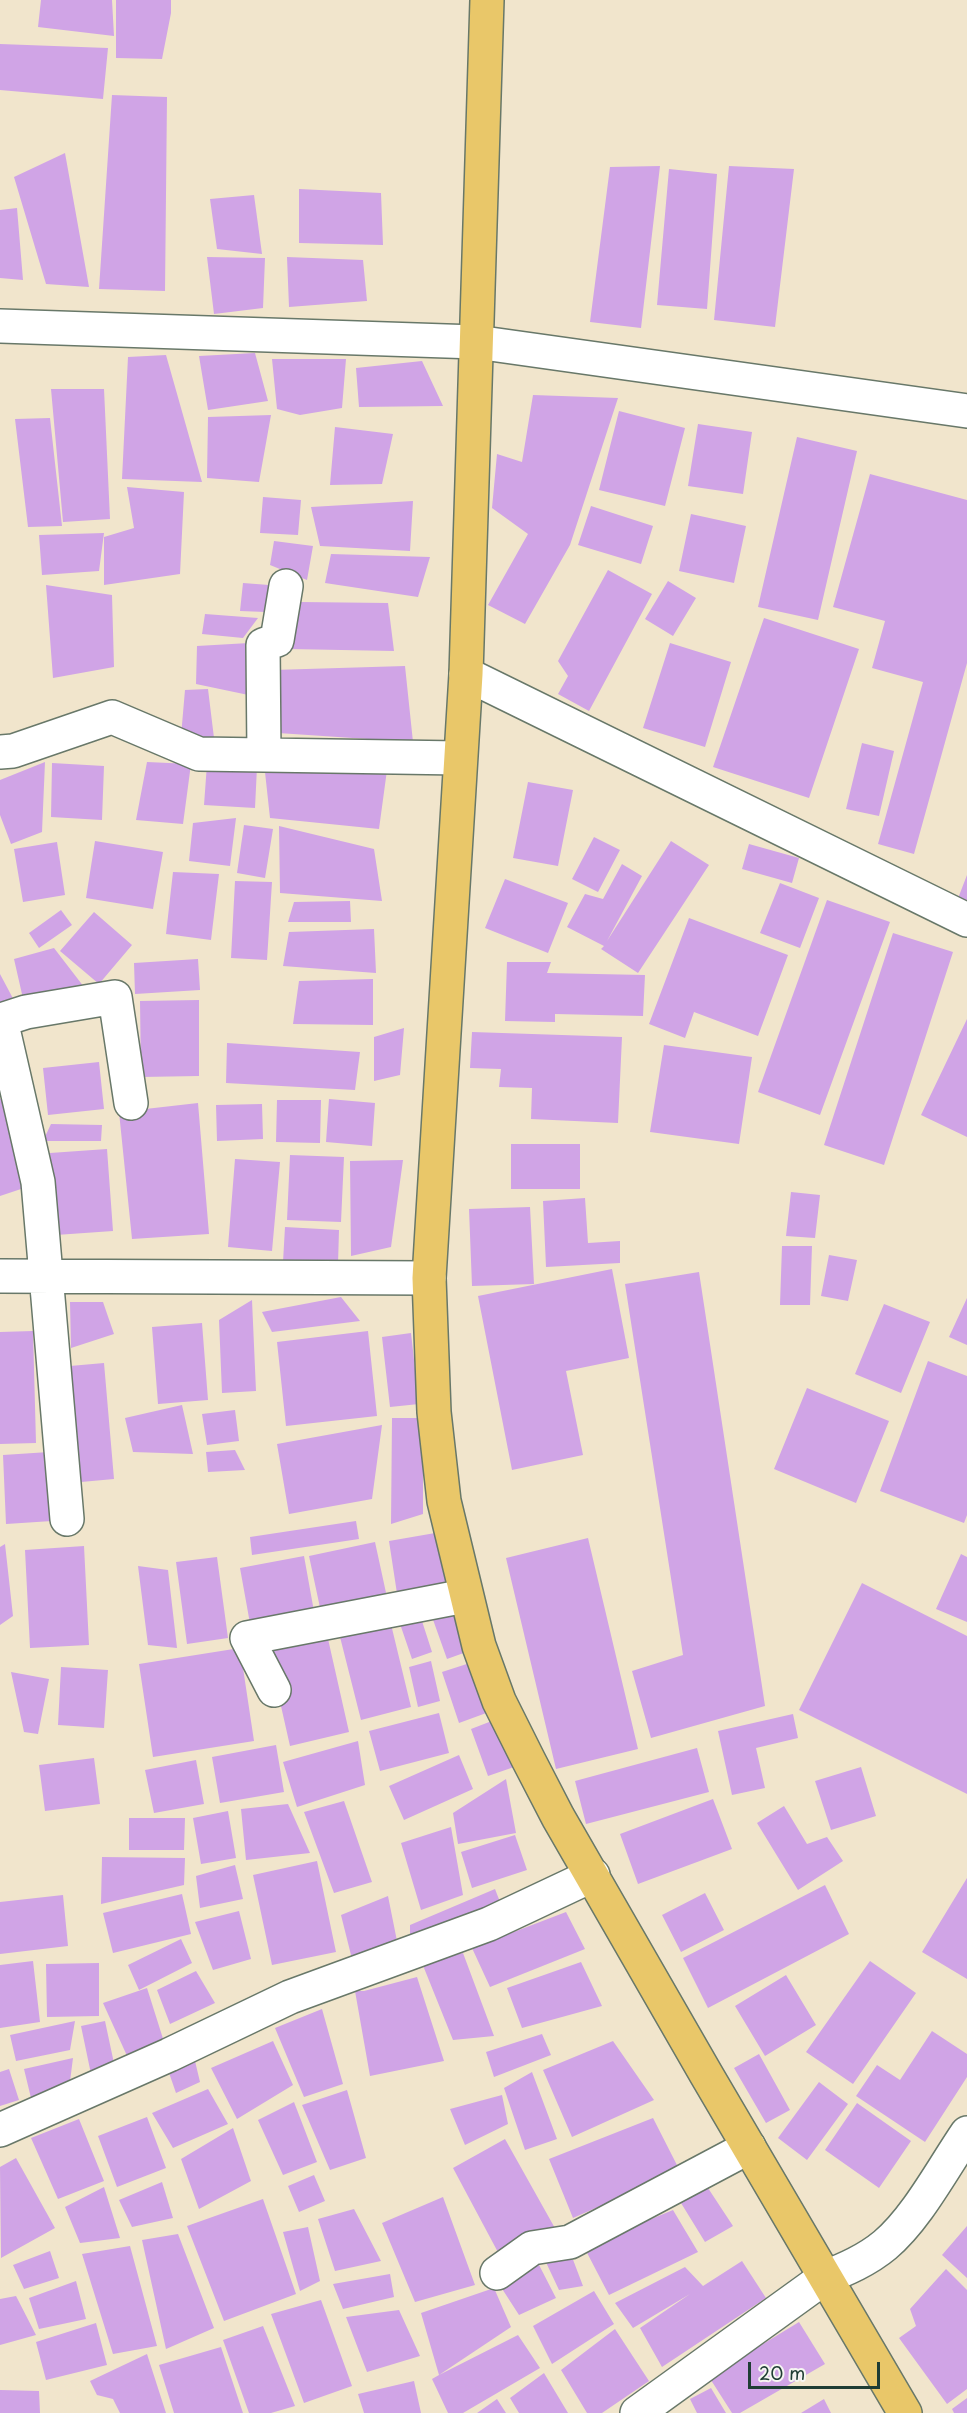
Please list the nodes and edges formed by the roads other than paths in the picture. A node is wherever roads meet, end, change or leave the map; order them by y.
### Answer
1 (487, 0) edge
2 (0, 326) edge
3 (476, 342) junction
4 (967, 411) edge
5 (286, 586) dead end
6 (466, 674) junction
7 (0, 752) edge
8 (264, 755) junction
9 (460, 758) junction
10 (967, 920) edge
11 (131, 1103) dead end
12 (0, 1276) edge
13 (48, 1277) junction
14 (429, 1278) junction
15 (67, 1519) dead end
16 (465, 1596) junction
17 (274, 1690) dead end
18 (594, 1875) junction
19 (0, 2130) edge
20 (967, 2133) edge
21 (749, 2147) junction
22 (497, 2273) dead end
23 (824, 2278) junction
24 (637, 2413) edge
25 (905, 2413) edge

1 - 3 highway
2 - 3 street
3 - 4 street
3 - 6 highway
5 - 8 street
6 - 9 highway
6 - 10 street
7 - 8 street
8 - 9 street
9 - 14 highway
11 - 13 street
12 - 13 street
13 - 14 street
13 - 15 street
14 - 16 highway
16 - 17 street
16 - 18 highway
18 - 19 street
18 - 21 highway
20 - 23 street
21 - 22 street
21 - 23 highway
23 - 24 street
23 - 25 highway

